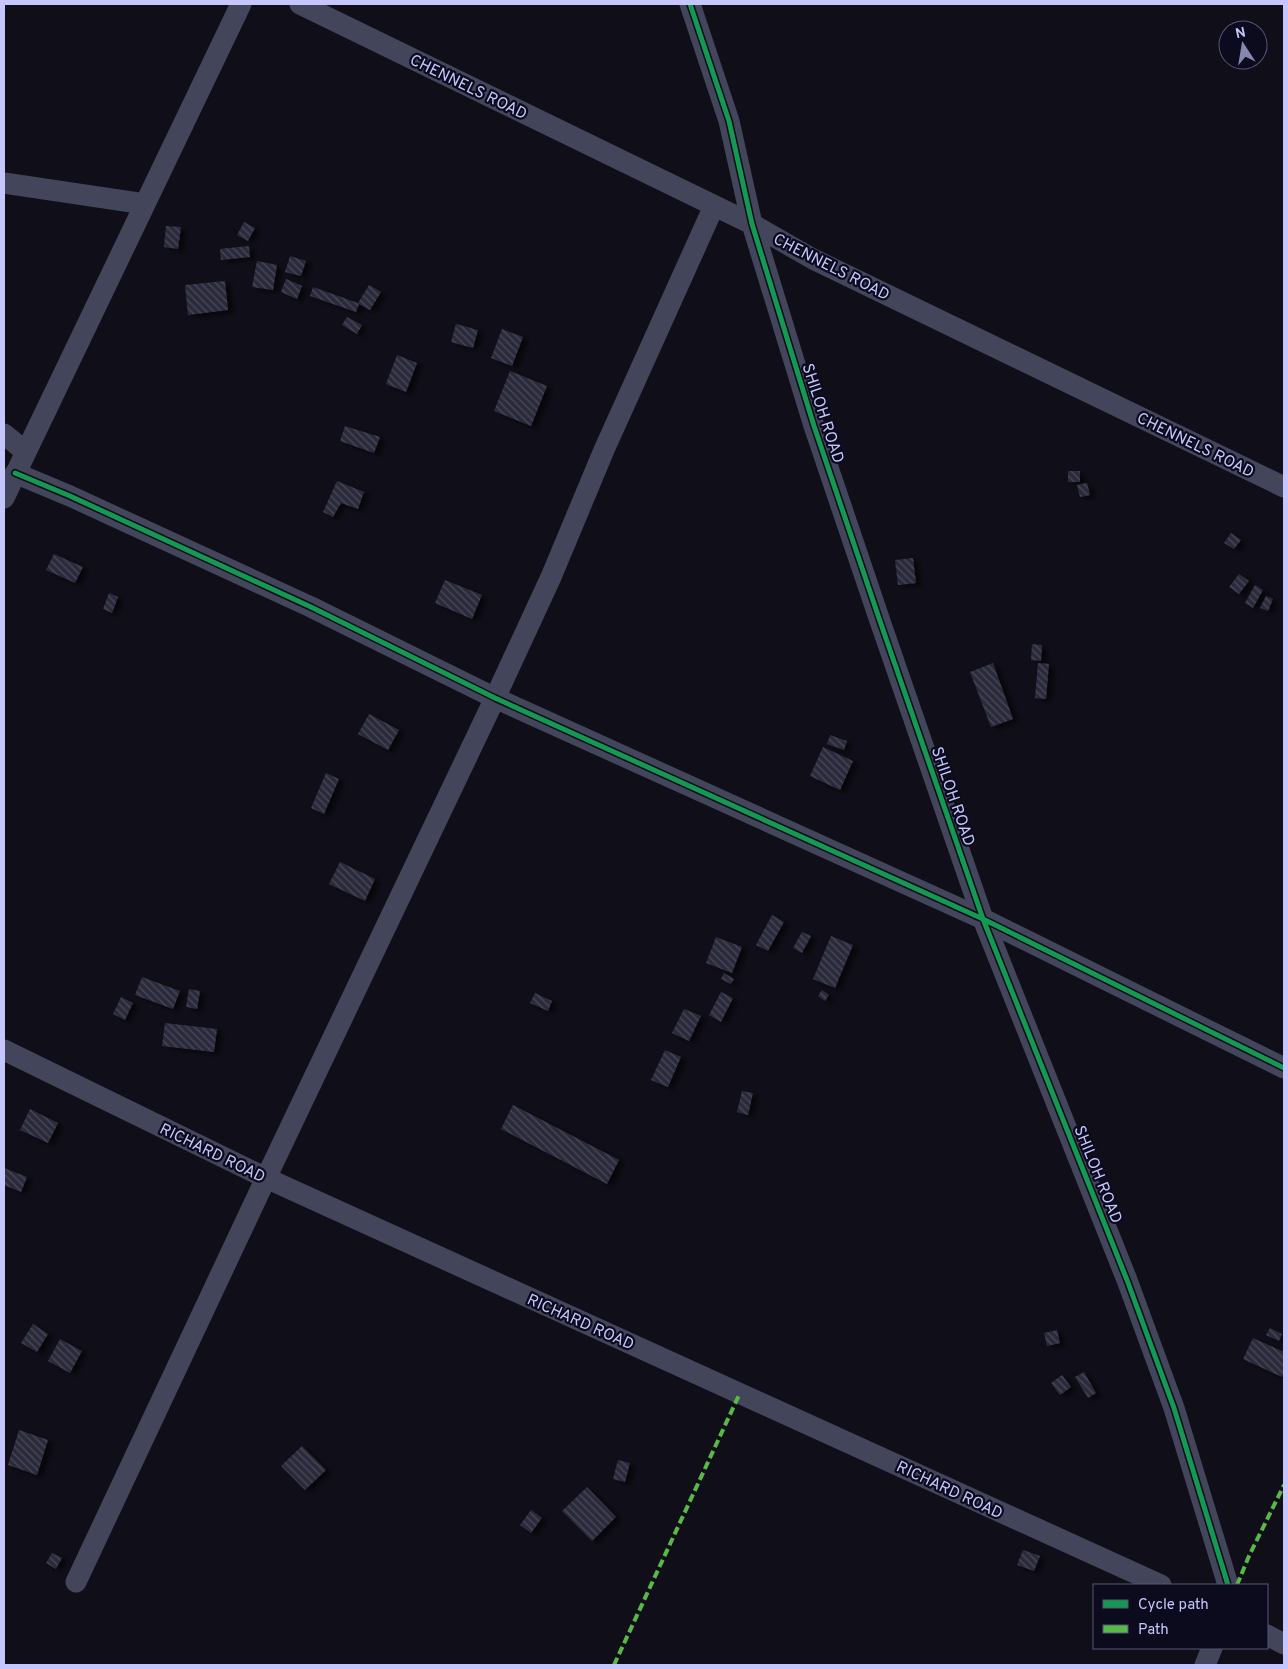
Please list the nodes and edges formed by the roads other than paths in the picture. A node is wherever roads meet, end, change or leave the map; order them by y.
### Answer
1 (242, 4) edge
2 (300, 4) edge
3 (690, 4) edge
4 (4, 183) edge
5 (145, 204) junction
6 (714, 206) junction
7 (752, 224) junction
8 (4, 434) edge
9 (26, 452) junction
10 (15, 474) junction
11 (1284, 487) edge
12 (4, 498) edge
13 (496, 698) junction
14 (983, 919) junction
15 (4, 1050) edge
16 (1284, 1068) edge
17 (266, 1178) junction
18 (76, 1582) dead end
19 (1159, 1584) edge
20 (1228, 1584) edge
21 (1268, 1636) edge
22 (1284, 1644) edge
23 (1212, 1649) edge
24 (1205, 1665) edge

1 - 5 street
2 - 6 street, CHENNELS ROAD
3 - 7 street, SHILOH ROAD
4 - 5 street
5 - 9 street
6 - 7 street, CHENNELS ROAD
6 - 13 street
7 - 11 street, CHENNELS ROAD
7 - 14 street, SHILOH ROAD
8 - 9 street
9 - 10 street
10 - 12 street
10 - 13 street
13 - 14 street
13 - 17 street
14 - 16 street
14 - 20 street, SHILOH ROAD
15 - 17 street, RICHARD ROAD
17 - 18 street
17 - 19 street, RICHARD ROAD
21 - 22 street
23 - 24 street

